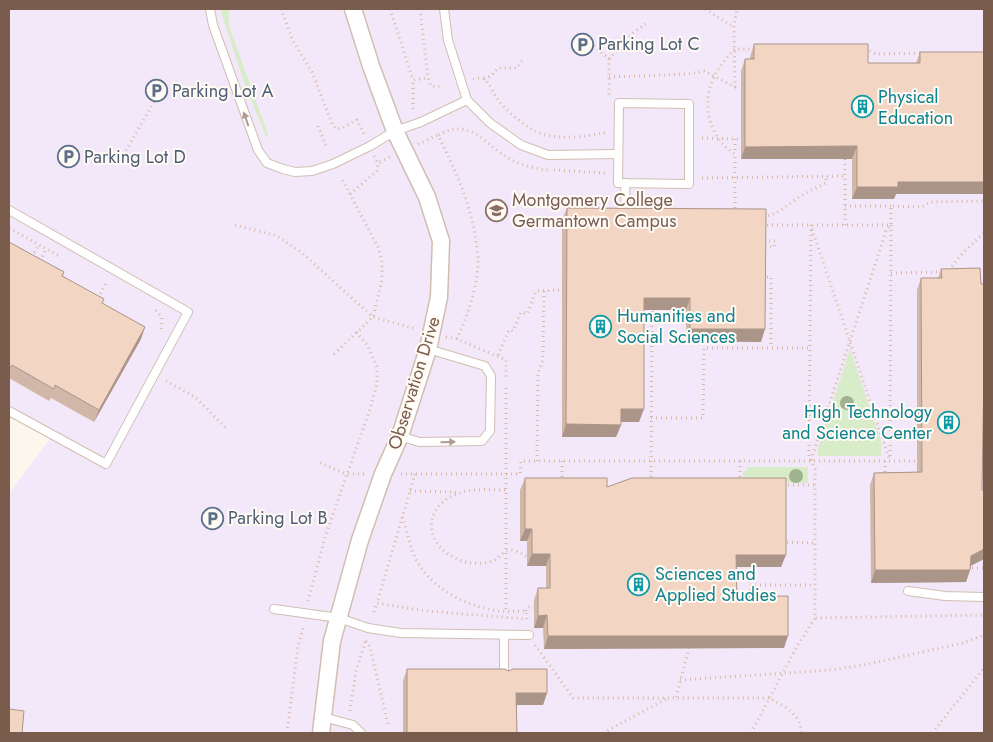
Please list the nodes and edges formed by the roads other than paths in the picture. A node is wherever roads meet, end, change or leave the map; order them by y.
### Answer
1 (210, 9) edge
2 (353, 9) edge
3 (444, 9) edge
4 (467, 100) junction
5 (395, 131) junction
6 (618, 154) junction
7 (625, 183) junction
8 (9, 210) edge
9 (626, 213) edge
10 (428, 349) junction
11 (9, 411) edge
12 (400, 436) junction
13 (908, 591) dead end
14 (984, 597) edge
15 (274, 608) dead end
16 (339, 618) junction
17 (504, 635) junction
18 (528, 635) road end
19 (504, 678) edge
20 (322, 725) edge
21 (361, 733) edge

5 -> 1 lane
2 - 5 street, Observation Drive
3 - 4 lane
4 - 5 lane
4 - 6 lane
5 - 10 street, Observation Drive
6 - 7 lane
6 - 7 lane
7 - 9 lane
8 - 11 lane
10 - 12 street, Observation Drive
12 -> 10 lane
12 - 16 street, Observation Drive
13 - 14 lane
15 - 16 lane
16 - 17 lane
16 - 20 street, Observation Drive
17 - 18 lane
17 - 19 lane
20 - 21 lane

